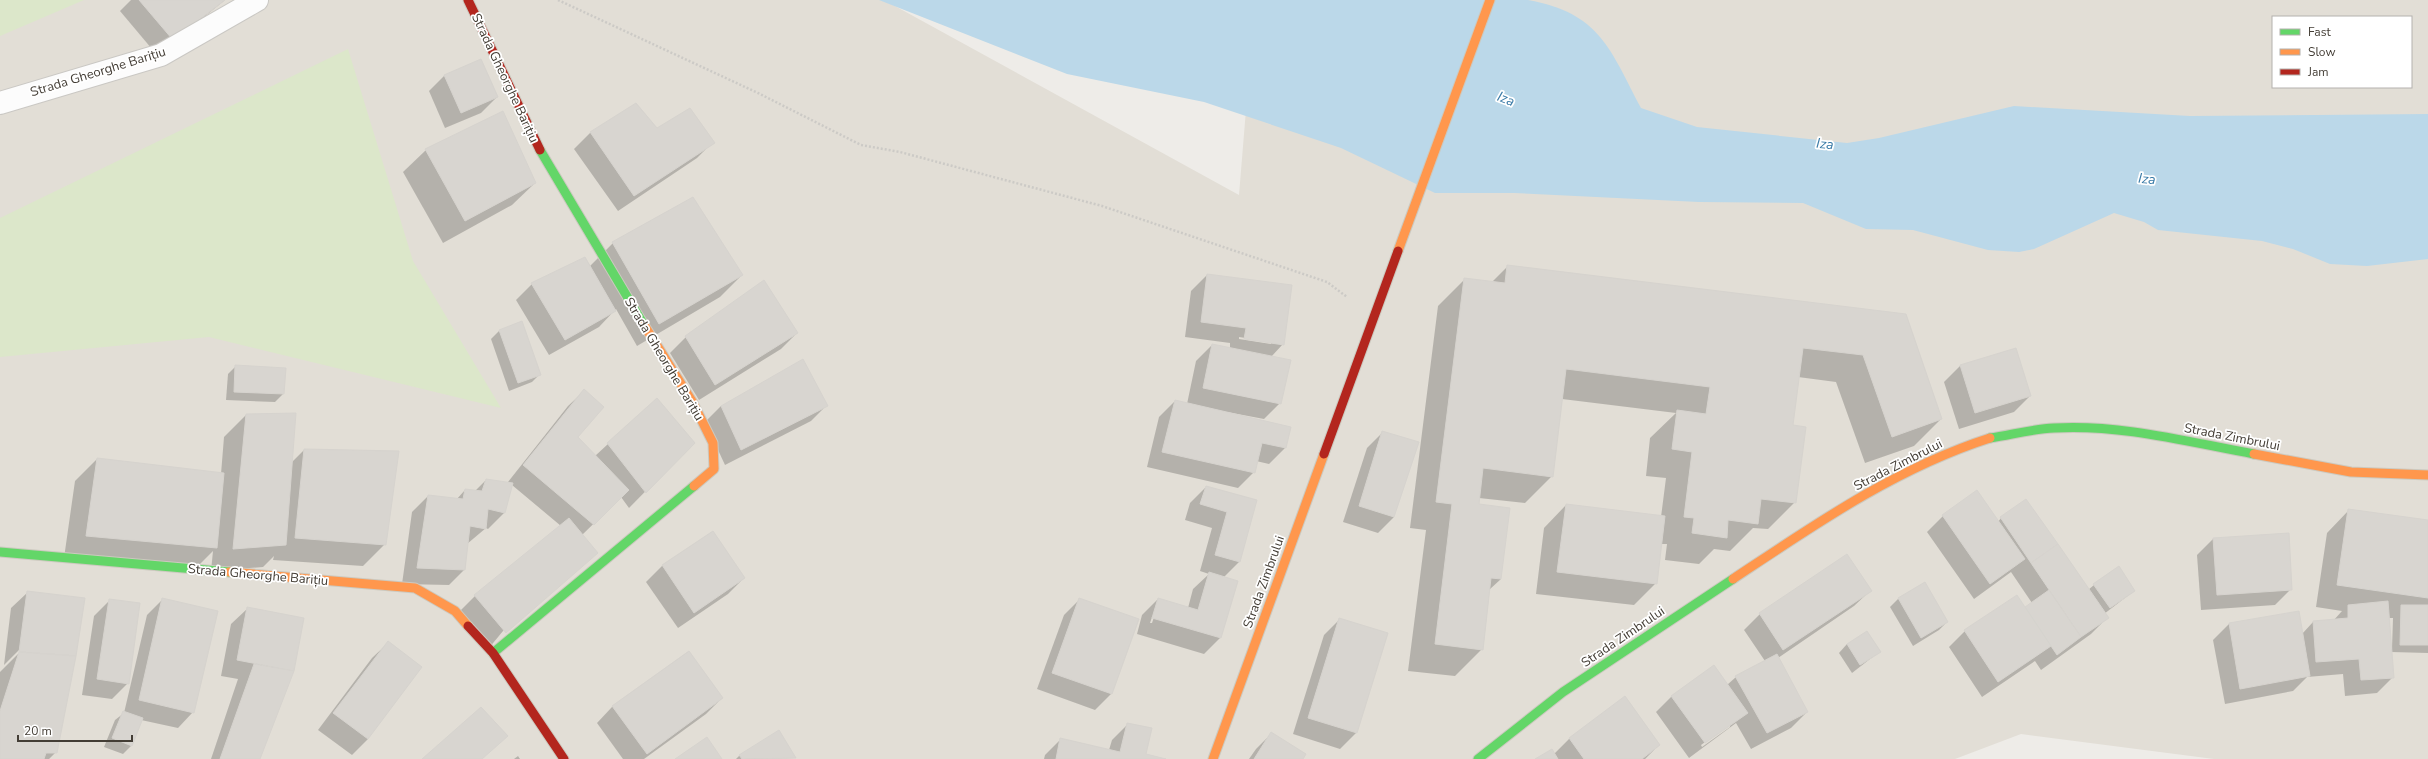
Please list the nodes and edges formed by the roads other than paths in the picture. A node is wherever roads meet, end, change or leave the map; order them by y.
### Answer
1 (257, 0) edge
2 (468, 0) edge
3 (1490, 0) edge
4 (0, 103) edge
5 (2428, 475) edge
6 (0, 552) edge
7 (493, 653) junction
8 (564, 759) edge
9 (1213, 759) edge
10 (1478, 759) edge

1 - 4 street, Strada Gheorghe Barițiu
2 - 7 street, Strada Gheorghe Barițiu
3 - 9 street, Strada Zimbrului
5 - 10 street, Strada Zimbrului
6 - 7 street, Strada Gheorghe Barițiu
7 - 8 street, Strada Gheorghe Barițiu

